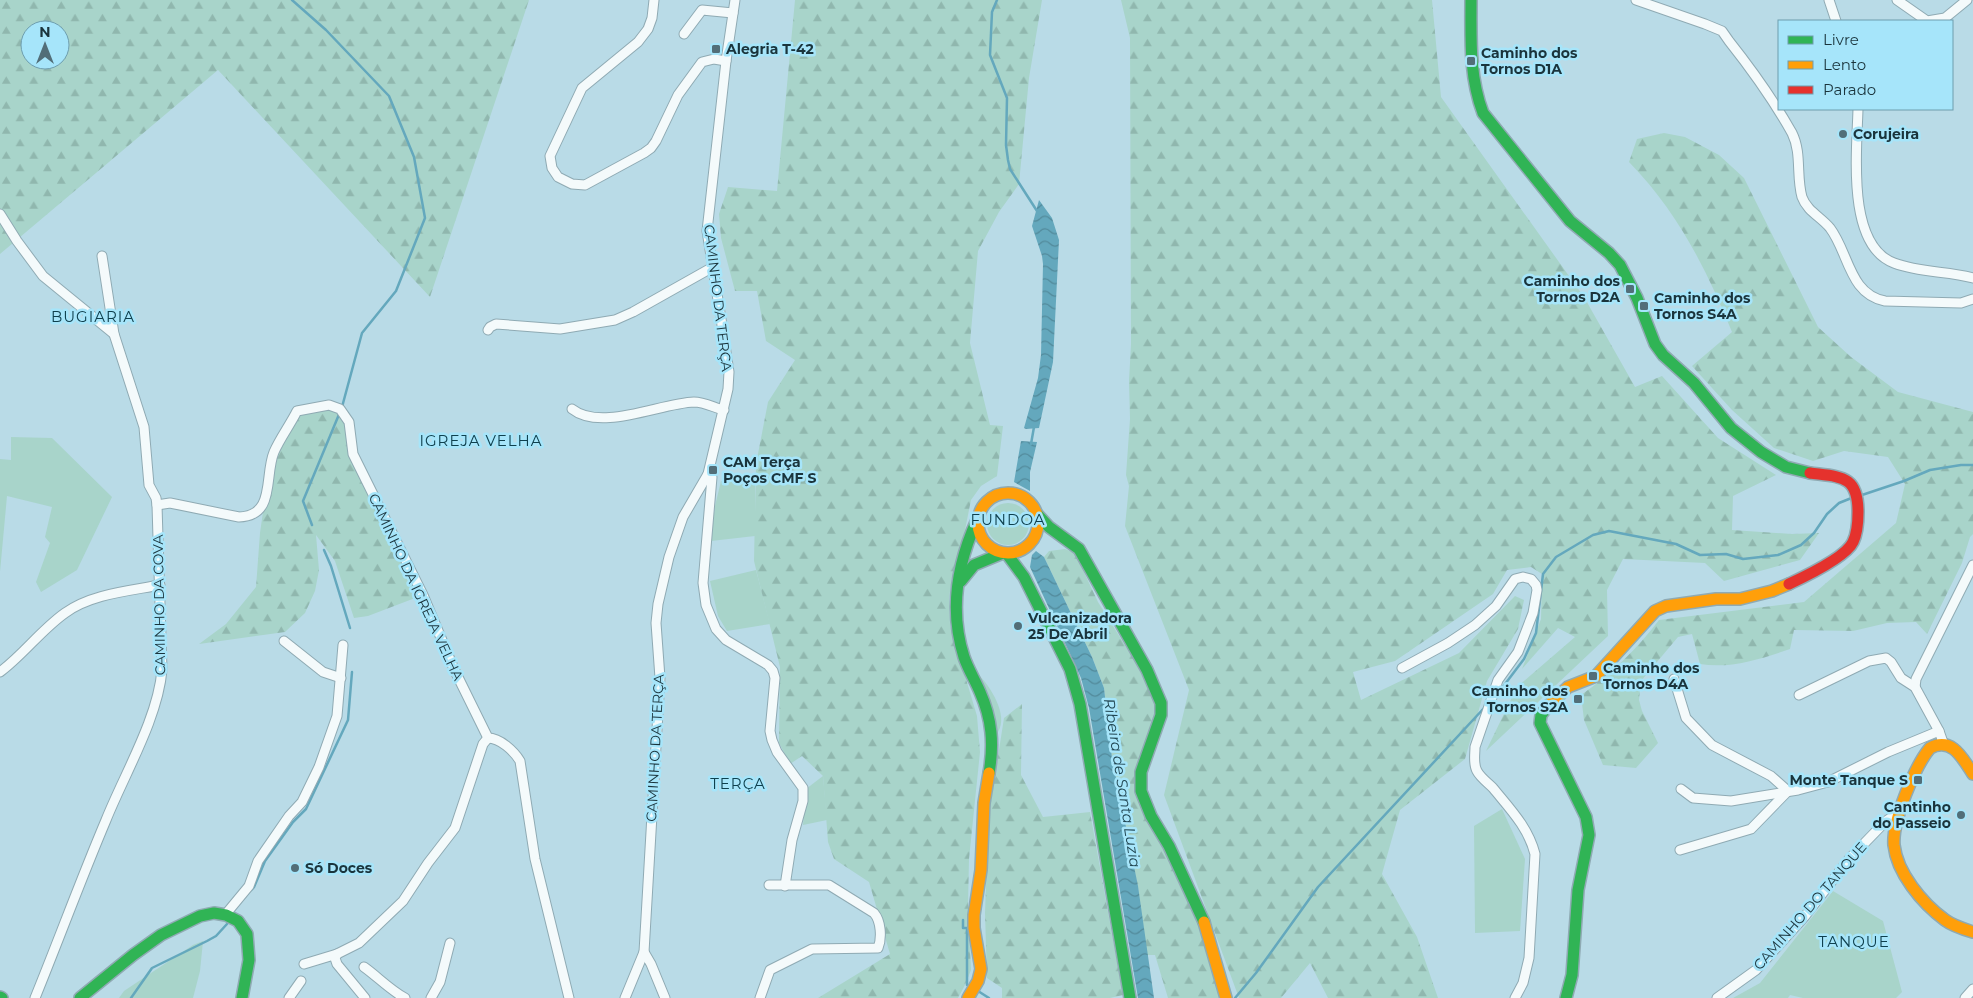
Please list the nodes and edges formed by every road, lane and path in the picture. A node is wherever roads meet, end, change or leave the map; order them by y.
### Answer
1 (654, 0) edge
2 (735, 0) edge
3 (1471, 0) edge
4 (1636, 0) edge
5 (1829, 0) edge
6 (1897, 0) edge
7 (1967, 0) edge
8 (733, 14) junction
9 (1836, 20) edge
10 (1927, 20) edge
11 (1934, 20) edge
12 (684, 34) dead end
13 (726, 61) junction
14 (1858, 110) edge
15 (0, 214) edge
16 (102, 256) dead end
17 (713, 267) junction
18 (1973, 278) edge
19 (1973, 299) edge
20 (488, 330) dead end
21 (114, 334) junction
22 (572, 408) dead end
23 (724, 410) junction
24 (708, 474) junction
25 (157, 505) junction
26 (1036, 514) junction
27 (977, 520) junction
28 (1065, 538) junction
29 (1030, 544) junction
30 (1005, 553) junction
31 (1973, 565) edge
32 (1024, 577) junction
33 (160, 585) junction
34 (956, 588) junction
35 (284, 641) dead end
36 (343, 644) dead end
37 (1402, 668) dead end
38 (0, 672) edge
39 (341, 678) junction
40 (1674, 679) dead end
41 (1915, 687) junction
42 (1799, 695) dead end
43 (1939, 731) junction
44 (488, 738) junction
45 (1944, 745) junction
46 (1973, 774) edge
47 (1681, 789) dead end
48 (1788, 792) junction
49 (1901, 811) junction
50 (1680, 850) dead end
51 (770, 885) dead end
52 (785, 886) junction
53 (225, 915) junction
54 (1973, 932) edge
55 (450, 943) dead end
56 (644, 952) junction
57 (337, 954) junction
58 (304, 964) dead end
59 (364, 967) dead end
60 (301, 981) dead end
61 (1973, 989) edge
62 (35, 998) edge
63 (80, 998) edge
64 (242, 998) edge
65 (289, 998) edge
66 (365, 998) edge
67 (405, 998) edge
68 (431, 998) edge
69 (569, 998) edge
70 (625, 998) edge
71 (665, 998) edge
72 (760, 998) edge
73 (968, 998) edge
74 (1130, 998) edge
75 (1226, 998) edge
76 (1515, 998) edge
77 (1566, 998) edge
78 (1717, 998) edge
79 (1965, 998) edge

1 - 13 street
2 - 8 street, CAMINHO DA TERÇA
3 - 77 main road
4 - 19 street
5 - 9 street
6 - 10 street
7 - 11 street
8 - 12 street
8 - 13 street, CAMINHO DA TERÇA
13 - 17 street, CAMINHO DA TERÇA
14 - 18 street
15 - 21 street
16 - 21 street, CAMINHO DA COVA
17 - 20 street
17 - 23 street, CAMINHO DA TERÇA
21 - 25 street, CAMINHO DA COVA
22 - 23 street
23 - 24 street, CAMINHO DA TERÇA
24 - 52 street
24 - 56 street, CAMINHO DA TERÇA
25 - 33 street, CAMINHO DA COVA
25 - 44 street, CAMINHO DA IGREJA VELHA
26 - 27 main road
26 - 28 main road
26 - 29 main road
27 - 30 main road
27 - 34 main road
28 - 29 main road
28 - 75 main road
29 - 30 main road
29 - 32 main road
30 - 32 main road
30 - 34 main road
31 - 41 street
32 - 74 main road
33 - 38 street
33 - 62 street, CAMINHO DA COVA
34 - 73 main road
35 - 39 street
36 - 39 street
37 - 76 street
39 - 53 street
40 - 48 street
41 - 42 street
41 - 43 street
43 - 45 street
43 - 48 street
44 - 57 street
44 - 69 street
45 - 46 main road
45 - 49 main road
47 - 48 street
48 - 50 street
49 - 54 main road
49 - 78 street, CAMINHO DO TANQUE
51 - 52 street
52 - 72 street
53 - 63 main road
53 - 64 main road
55 - 68 street
56 - 70 street, CAMINHO DA TERÇA
56 - 71 street
57 - 58 street
57 - 66 street
59 - 67 street
60 - 65 street
61 - 79 street

